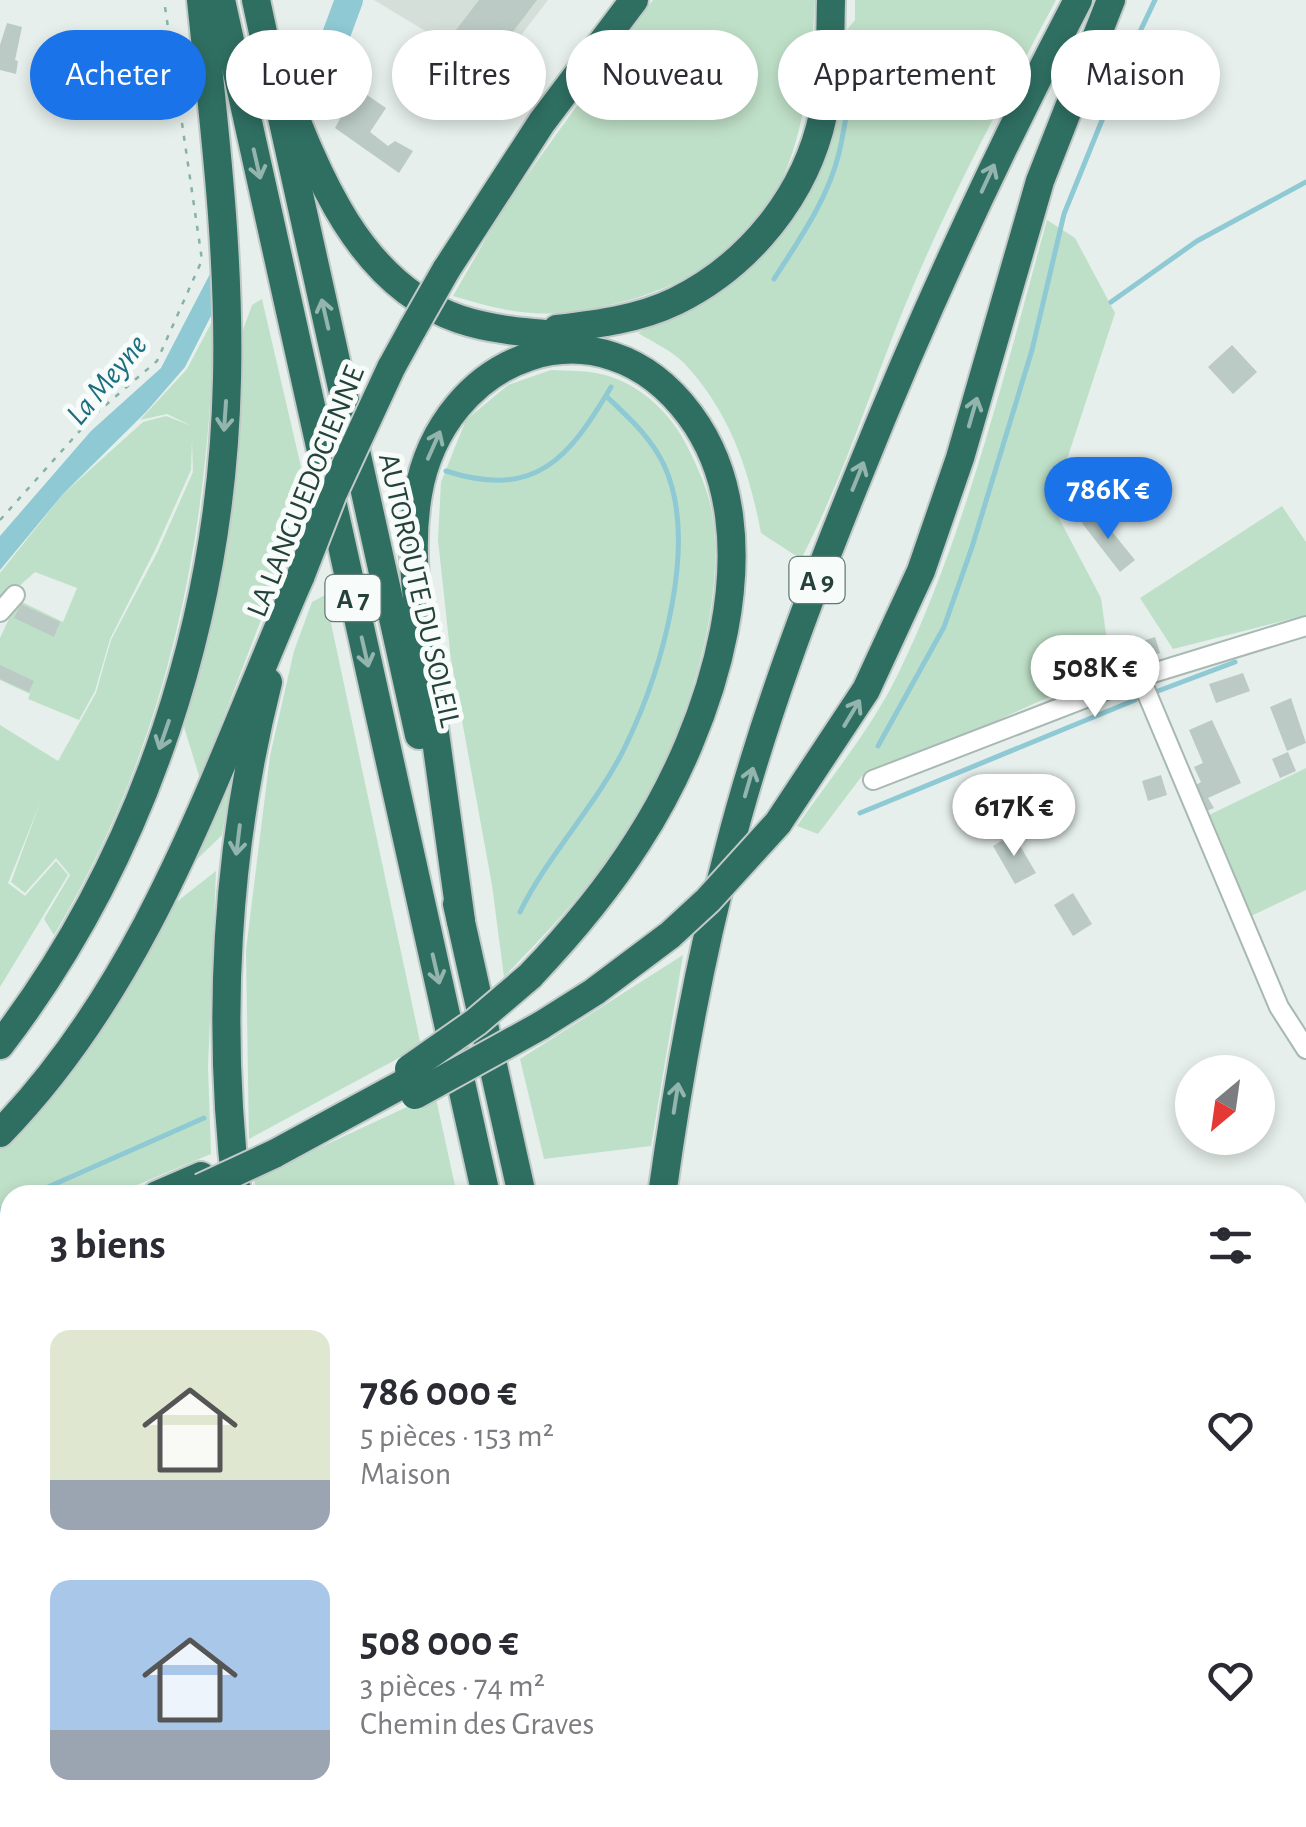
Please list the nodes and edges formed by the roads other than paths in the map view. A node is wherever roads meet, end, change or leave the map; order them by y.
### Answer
1 (202, 0) edge
2 (221, 0) edge
3 (256, 0) edge
4 (634, 0) edge
5 (831, 0) edge
6 (1078, 0) edge
7 (1111, 0) edge
8 (262, 30) edge
9 (282, 120) edge
10 (299, 120) edge
11 (531, 332) junction
12 (301, 575) junction
13 (15, 595) dead end
14 (0, 612) edge
15 (1306, 626) edge
16 (1140, 677) junction
17 (873, 780) dead end
18 (461, 921) junction
19 (531, 981) junction
20 (0, 1045) edge
21 (1306, 1049) edge
22 (412, 1081) junction
23 (0, 1133) edge
24 (200, 1185) edge
25 (236, 1185) edge
26 (484, 1185) edge
27 (520, 1185) edge
28 (663, 1185) edge

1 -> 20 highway
2 -> 26 highway, A 7
3 - 8 highway, AUTOROUTE DU SOLEIL / A 7
4 - 12 highway, LA LANGUEDOCIENNE, bridge
5 - 11 highway
28 -> 6 highway, A 9
22 -> 7 highway, bridge
18 -> 9 highway, AUTOROUTE DU SOLEIL / A 7
10 - 11 highway
11 - 19 highway
12 - 23 highway
12 -> 25 highway, LA LANGUEDOCIENNE
13 - 14 street
15 - 16 street
16 - 17 street
16 - 21 street
18 -> 19 highway
18 - 27 highway, AUTOROUTE DU SOLEIL / A 7
19 - 22 highway
22 - 24 highway, bridge

